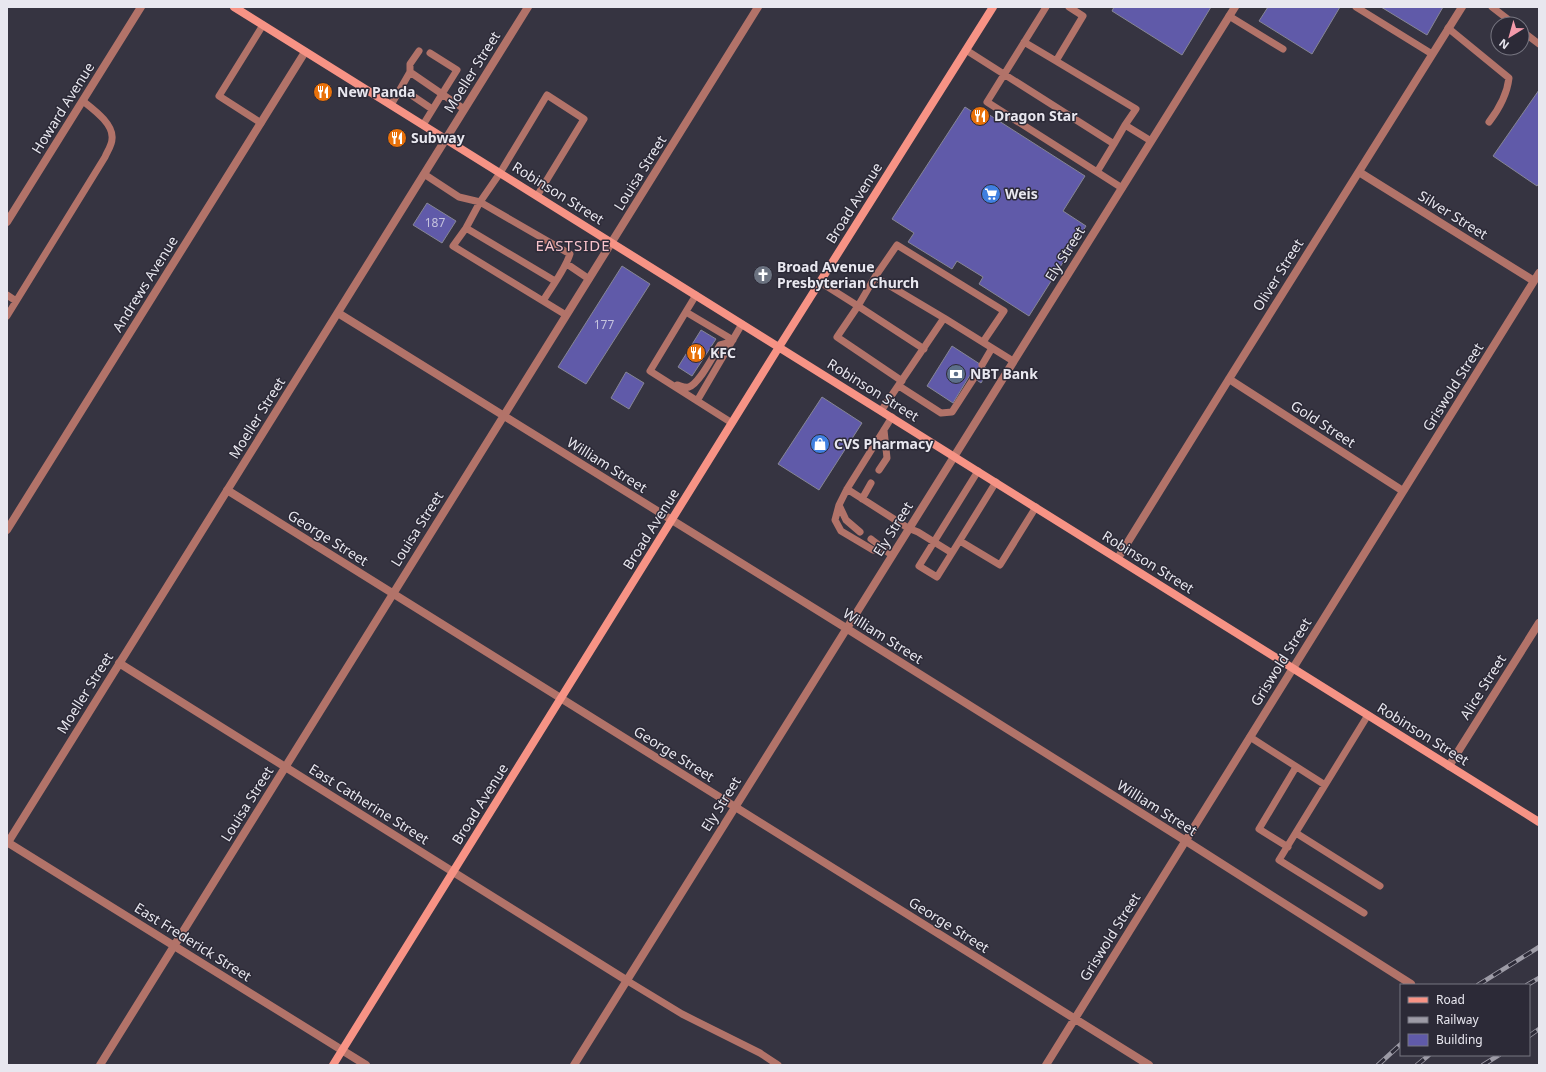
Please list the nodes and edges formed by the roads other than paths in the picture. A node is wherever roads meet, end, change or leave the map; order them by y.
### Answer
1 (141, 7) edge
2 (234, 7) edge
3 (528, 7) edge
4 (758, 7) edge
5 (993, 7) edge
6 (1046, 7) edge
7 (1069, 7) edge
8 (1235, 7) edge
9 (1356, 7) edge
10 (1462, 7) edge
11 (1492, 7) edge
12 (244, 10) edge
13 (1229, 16) junction
14 (1504, 16) edge
15 (263, 25) junction
16 (1448, 28) junction
17 (1530, 37) edge
18 (1024, 42) junction
19 (1539, 44) edge
20 (1283, 49) dead end
21 (419, 50) dead end
22 (966, 50) junction
23 (306, 52) junction
24 (430, 53) dead end
25 (1432, 54) junction
26 (1056, 61) junction
27 (410, 72) junction
28 (1004, 75) junction
29 (401, 88) junction
30 (442, 94) junction
31 (83, 101) junction
32 (391, 105) junction
33 (432, 109) junction
34 (464, 109) junction
35 (1489, 122) dead end
36 (261, 123) junction
37 (423, 125) junction
38 (1125, 125) junction
39 (446, 139) junction
40 (1151, 140) junction
41 (1114, 144) junction
42 (1096, 172) junction
43 (1359, 172) junction
44 (500, 173) junction
45 (424, 174) junction
46 (1122, 188) junction
47 (537, 196) junction
48 (480, 202) junction
49 (7, 222) edge
50 (466, 228) junction
51 (612, 243) junction
52 (567, 264) junction
53 (1539, 273) edge
54 (876, 277) junction
55 (589, 279) junction
56 (555, 281) junction
57 (1534, 281) junction
58 (820, 282) junction
59 (7, 295) edge
60 (696, 295) junction
61 (16, 301) junction
62 (543, 301) junction
63 (858, 306) junction
64 (686, 312) junction
65 (338, 313) junction
66 (566, 315) junction
67 (7, 316) edge
68 (944, 318) junction
69 (742, 324) junction
70 (732, 341) junction
71 (983, 342) junction
72 (779, 347) junction
73 (992, 348) junction
74 (924, 349) junction
75 (1013, 361) junction
76 (982, 365) dead end
77 (660, 377) junction
78 (974, 378) dead end
79 (1228, 379) junction
80 (900, 383) junction
81 (697, 401) junction
82 (881, 411) junction
83 (502, 416) junction
84 (892, 417) junction
85 (732, 423) junction
86 (884, 430) junction
87 (954, 456) junction
88 (879, 470) dead end
89 (978, 471) junction
90 (996, 482) junction
91 (871, 483) dead end
92 (847, 489) junction
93 (227, 490) junction
94 (1403, 491) junction
95 (862, 499) junction
96 (839, 505) junction
97 (1036, 507) junction
98 (671, 520) junction
99 (908, 528) junction
100 (7, 530) edge
101 (860, 532) dead end
102 (871, 539) dead end
103 (934, 541) junction
104 (960, 541) junction
105 (884, 551) junction
106 (952, 553) junction
107 (892, 555) junction
108 (1118, 558) junction
109 (392, 593) junction
110 (1539, 623) edge
111 (846, 628) junction
112 (119, 663) junction
113 (1293, 668) junction
114 (560, 698) junction
115 (1368, 715) junction
116 (1250, 737) junction
117 (1449, 766) junction
118 (285, 767) junction
119 (1296, 767) junction
120 (1325, 785) junction
121 (735, 807) junction
122 (1539, 822) edge
123 (1296, 832) junction
124 (1186, 841) junction
125 (7, 843) edge
126 (1288, 847) junction
127 (452, 872) junction
128 (1380, 886) dead end
129 (1364, 913) dead end
130 (174, 946) junction
131 (626, 980) junction
132 (1411, 984) edge
133 (1075, 1019) junction
134 (342, 1050) junction
135 (100, 1065) edge
136 (332, 1065) edge
137 (366, 1065) edge
138 (574, 1065) edge
139 (778, 1065) edge
140 (1046, 1065) edge
141 (1149, 1065) edge

1 - 31 street, Howard Avenue
2 - 12 street, Robinson Street
3 - 34 street, Moeller Street
4 - 51 street, Louisa Street
5 - 22 street, Broad Avenue
6 - 18 lane
7 - 26 lane
8 - 13 street, Ely Street
9 - 25 lane
10 - 16 street, Oliver Street
11 - 14 lane
12 - 15 street, Robinson Street
13 - 20 lane
13 - 40 street, Ely Street
15 - 23 street, Robinson Street
15 - 36 lane
16 - 25 street, Oliver Street
16 - 35 lane
17 - 19 lane
18 - 26 lane
18 - 28 lane
21 - 27 lane
22 - 28 lane
22 - 58 street, Broad Avenue
23 - 32 street, Robinson Street
23 - 36 street, Andrews Avenue
24 - 30 lane
25 - 43 street, Oliver Street
26 - 38 lane
27 - 29 lane
27 - 30 lane
28 - 41 lane
28 - 42 lane
29 - 32 lane
29 - 33 lane
30 - 33 lane
30 - 34 lane
31 - 49 street, Howard Avenue
31 - 61 lane
32 - 37 street, Robinson Street
33 - 37 lane
34 - 39 street, Moeller Street
36 - 100 street, Andrews Avenue
37 - 39 street, Robinson Street
38 - 40 lane
38 - 41 lane
39 - 44 street, Robinson Street
39 - 45 street, Moeller Street
40 - 46 street, Ely Street
41 - 42 lane
42 - 46 lane
43 - 57 street, Silver Street
43 - 79 street, Oliver Street
44 - 47 street, Robinson Street
44 - 47 lane
44 - 48 lane
45 - 48 lane
45 - 65 street, Moeller Street
46 - 75 street, Ely Street
47 - 51 street, Robinson Street
48 - 50 lane
48 - 52 lane
50 - 56 lane
50 - 62 lane
51 - 55 street, Louisa Street
51 - 60 street, Robinson Street
52 - 55 lane
52 - 56 lane
53 - 57 street, Griswold Street
54 - 63 lane
54 - 68 lane
54 - 71 lane
55 - 66 street, Louisa Street
56 - 62 lane
57 - 94 street, Griswold Street
58 - 63 lane
58 - 72 street, Broad Avenue
59 - 61 lane
60 - 64 lane
60 - 69 street, Robinson Street
61 - 67 lane
62 - 66 lane
63 - 74 lane
63 - 80 lane
64 - 70 lane
64 - 77 lane
65 - 83 street, William Street
65 - 93 street, Moeller Street
66 - 83 street, Louisa Street
68 - 71 lane
68 - 74 lane
69 - 70 lane
69 - 72 street, Robinson Street
70 - 77 lane
70 - 81 lane
71 - 73 lane
72 - 82 street, Robinson Street
72 - 85 street, Broad Avenue
73 - 75 lane
73 - 76 lane
74 - 80 lane
75 - 87 street, Ely Street
77 - 81 lane
78 - 80 lane
79 - 94 street, Gold Street
79 - 108 street, Oliver Street
80 - 82 lane
81 - 85 lane
82 - 84 street, Robinson Street
83 - 98 street, William Street
83 - 109 street, Louisa Street
84 - 86 lane
84 - 87 street, Robinson Street
85 - 98 street, Broad Avenue
86 - 88 lane
86 - 92 lane
87 - 89 street, Robinson Street
87 - 99 street, Ely Street
89 - 90 street, Robinson Street
89 - 103 lane
90 - 97 street, Robinson Street
90 - 104 lane
91 - 95 lane
92 - 95 lane
92 - 96 lane
93 - 109 street, George Street
93 - 112 street, Moeller Street
94 - 113 street, Griswold Street
95 - 99 lane
96 - 101 lane
96 - 105 lane
97 - 104 lane
97 - 108 street, Robinson Street
98 - 111 street, William Street
98 - 114 street, Broad Avenue
99 - 103 lane
99 - 107 street, Ely Street
102 - 105 lane
103 - 106 lane
103 - 106 lane
104 - 106 lane
105 - 107 lane
107 - 111 street, Ely Street
108 - 113 street, Robinson Street
109 - 114 street, George Street
109 - 118 street, Louisa Street
110 - 117 street, Alice Street
111 - 121 street, Ely Street
111 - 124 street, William Street
112 - 118 street, East Catherine Street
112 - 125 street, Moeller Street
113 - 115 street, Robinson Street
113 - 116 street, Griswold Street
114 - 121 street, George Street
114 - 127 street, Broad Avenue
115 - 117 street, Robinson Street
115 - 120 lane
116 - 119 lane
116 - 124 street, Griswold Street
117 - 122 street, Robinson Street
118 - 127 street, East Catherine Street
118 - 130 street, Louisa Street
119 - 120 lane
119 - 126 lane
120 - 123 lane
121 - 131 street, Ely Street
121 - 133 street, George Street
123 - 126 lane
123 - 128 lane
124 - 132 street, William Street
124 - 133 street, Griswold Street
125 - 130 street, East Frederick Street
126 - 129 lane
127 - 131 street, East Catherine Street
127 - 134 street, Broad Avenue
130 - 134 street, East Frederick Street
130 - 135 street, Louisa Street
131 - 138 street, Ely Street
131 - 139 lane
133 - 140 street, Griswold Street
133 - 141 street, George Street
134 - 136 street, Broad Avenue
134 - 137 street, East Frederick Street

